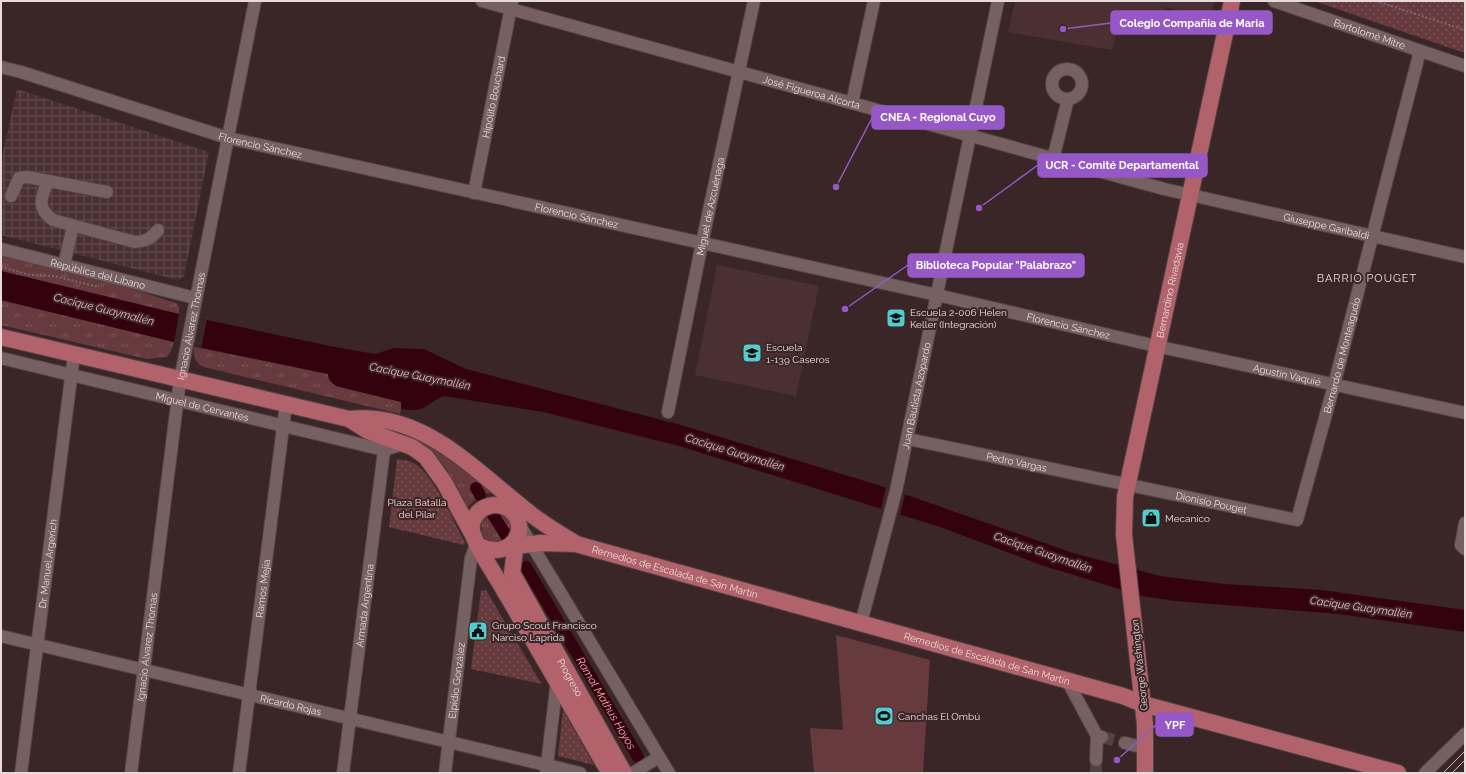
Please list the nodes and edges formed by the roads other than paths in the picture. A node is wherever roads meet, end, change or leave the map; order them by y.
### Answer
1 (255, 1) edge
2 (482, 1) edge
3 (754, 1) edge
4 (874, 1) edge
5 (998, 1) edge
6 (1232, 1) edge
7 (1274, 1) edge
8 (511, 5) edge
9 (1420, 51) junction
10 (1465, 66) edge
11 (1, 68) edge
12 (740, 72) junction
13 (1068, 99) dead end
14 (852, 103) junction
15 (970, 136) junction
16 (228, 138) junction
17 (1053, 159) junction
18 (48, 181) junction
19 (107, 192) dead end
20 (474, 193) junction
21 (1189, 195) junction
22 (10, 196) dead end
23 (73, 226) junction
24 (158, 230) dead end
25 (1372, 236) junction
26 (702, 243) junction
27 (1, 249) edge
28 (1465, 257) edge
29 (64, 265) junction
30 (937, 295) junction
31 (195, 298) junction
32 (1, 337) edge
33 (1156, 346) junction
34 (74, 354) junction
35 (1, 358) edge
36 (72, 375) junction
37 (180, 380) junction
38 (1334, 385) junction
39 (179, 400) junction
40 (286, 404) junction
41 (668, 412) dead end
42 (1465, 413) edge
43 (349, 419) junction
44 (283, 426) junction
45 (908, 439) junction
46 (385, 444) junction
47 (448, 447) joint
48 (476, 467) junction
49 (1126, 485) junction
50 (518, 514) junction
51 (1297, 520) joint
52 (1465, 523) edge
53 (477, 542) junction
54 (518, 543) junction
55 (553, 543) junction
56 (576, 544) junction
57 (1465, 549) edge
58 (547, 573) junction
59 (1130, 581) joint
60 (862, 623) junction
61 (1, 636) edge
62 (38, 644) junction
63 (145, 670) junction
64 (556, 681) junction
65 (1068, 682) junction
66 (249, 693) junction
67 (1143, 704) junction
68 (350, 717) junction
69 (1465, 734) edge
70 (449, 742) junction
71 (1125, 743) tunnel mouth
72 (1145, 748) junction
73 (659, 757) junction
74 (1096, 760) tunnel mouth
75 (546, 769) edge
76 (21, 773) edge
77 (131, 773) edge
78 (239, 773) edge
79 (342, 773) edge
80 (445, 773) edge
81 (580, 773) edge
82 (610, 773) edge
83 (624, 773) edge
84 (633, 773) edge
85 (668, 773) edge
86 (1145, 773) edge
87 (1398, 773) edge
88 (1426, 773) edge

1 - 16 street, Ignacio Álvarez Thomas
2 - 8 street, José Figueroa Alcorta
3 - 12 street, Miguel de Azcuénaga
4 - 14 street
5 - 15 street, Juan Bautista Azopardo
6 - 21 main road, Bernardino Rivadavia
7 - 9 street, Bartolomé Mitre
8 - 12 street, José Figueroa Alcorta
8 - 20 street, Hipólito Bouchard
9 - 10 street, Bartolomé Mitre
9 - 25 street, Bernardo de Monteagudo
11 - 16 street, Florencio Sánchez
12 - 14 street, José Figueroa Alcorta
12 - 26 street, Miguel de Azcuénaga
13 - 17 street
14 - 15 street, José Figueroa Alcorta
15 - 17 street, José Figueroa Alcorta
15 - 30 street, Juan Bautista Azopardo
16 - 20 street, Florencio Sánchez
16 - 31 street, Ignacio Álvarez Thomas
17 - 21 street, José Figueroa Alcorta
18 - 19 street
18 - 22 street
18 - 23 street
20 - 26 street, Florencio Sánchez
21 - 25 street, Giuseppe Garibaldi
21 - 33 main road, Bernardino Rivadavia
23 - 24 street
23 - 29 street
25 - 28 street, Giuseppe Garibaldi
25 - 38 street, Bernardo de Monteagudo
26 - 30 street, Florencio Sánchez
26 - 41 street, Miguel de Azcuénaga
27 - 29 street, República del Líbano
29 - 31 street, República del Líbano
30 - 33 street, Florencio Sánchez
30 - 45 street, Juan Bautista Azopardo
31 - 37 street, Ignacio Álvarez Thomas
32 - 34 main road, Miguel de Cervantes
33 - 38 street, Agustín Vaquié
33 - 49 main road, Bernardino Rivadavia
34 - 36 street, Dr. Manuel Argerich
34 - 37 main road, Miguel de Cervantes
35 - 36 street, Miguel de Cervantes
36 - 39 street, Miguel de Cervantes
36 - 62 street, Dr. Manuel Argerich
37 - 39 street, Ignacio Álvarez Thomas
37 - 40 main road, Miguel de Cervantes
38 - 42 street, Agustín Vaquié
38 - 51 street, Bernardo de Monteagudo
39 - 44 street, Miguel de Cervantes
39 - 63 street, Ignacio Álvarez Thomas
40 - 43 main road, Miguel de Cervantes
40 - 44 street, Ramos Mejía
43 - 46 main road, Miguel de Cervantes
43 - 47 main road, Miguel de Cervantes
44 - 46 street, Miguel de Cervantes
44 - 66 street, Ramos Mejía
45 - 49 street, Pedro Vargas
45 - 60 street, Juan Bautista Azopardo
46 - 53 main road, Miguel de Cervantes
46 - 68 street, Armada Argentina
47 - 48 main road, Remedios de Escalada de San Martín
48 - 50 main road, Remedios de Escalada de San Martín
48 - 50 main road
49 - 51 street, Dionisio Pouget
49 - 59 main road, Bernardino Rivadavia
50 - 53 main road
50 - 54 main road
50 - 56 main road, Remedios de Escalada de San Martín
52 - 57 street
53 - 54 main road
53 - 64 main road, Progreso
53 - 70 street, Elpidio González
54 - 55 main road, Remedios de Escalada de San Martín
54 - 58 street
54 - 83 main road, Progreso
55 - 56 main road, Remedios de Escalada de San Martín
55 - 58 street
56 - 60 main road, Remedios de Escalada de San Martín
58 - 73 street
59 - 67 main road, George Washington
60 - 65 main road, Remedios de Escalada de San Martín
61 - 62 street, Ricardo Rojas
62 - 63 street, Ricardo Rojas
62 - 76 street, Dr. Manuel Argerich
63 - 66 street, Ricardo Rojas
63 - 77 street, Ignacio Álvarez Thomas
64 - 75 street
64 - 82 main road, Progreso
65 - 67 main road, Remedios de Escalada de San Martín
65 - 74 street
66 - 68 street, Ricardo Rojas
66 - 78 street, Ramos Mejía
67 - 72 main road, George Washington
67 - 87 main road, Remedios de Escalada de San Martín
68 - 70 street, Ricardo Rojas
68 - 79 street, Armada Argentina
69 - 88 street
70 - 75 street, Ricardo Rojas
70 - 80 street, Elpidio González
71 - 72 street
72 - 86 main road, George Washington
73 - 84 street
73 - 85 street
75 - 81 street, Ricardo Rojas

